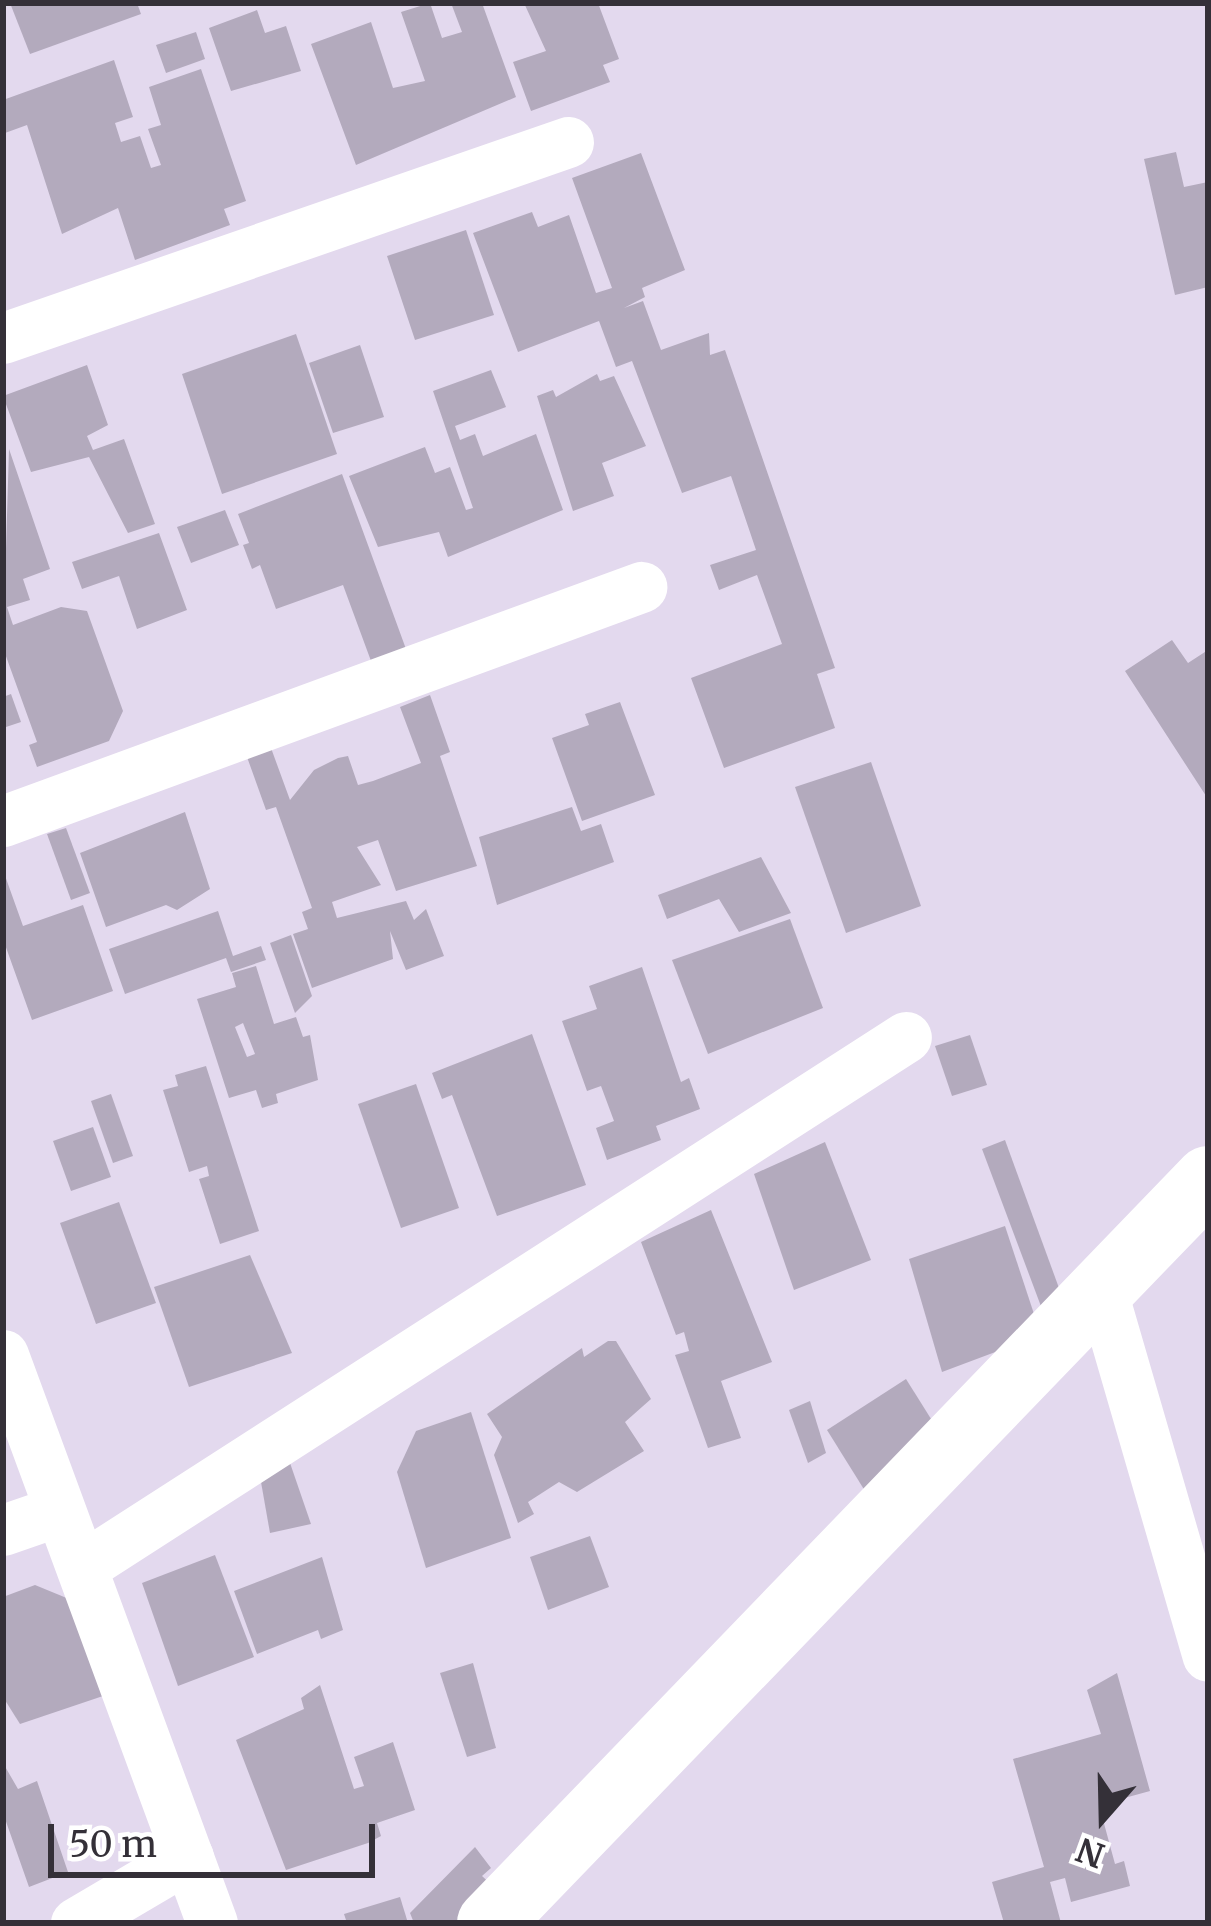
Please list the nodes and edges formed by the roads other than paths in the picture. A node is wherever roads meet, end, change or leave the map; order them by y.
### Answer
1 (568, 142) dead end
2 (3, 338) edge
3 (641, 587) dead end
4 (3, 821) edge
5 (906, 1036) dead end
6 (1208, 1179) edge
7 (1100, 1285) junction
8 (3, 1354) edge
9 (58, 1510) junction
10 (3, 1531) edge
11 (85, 1565) junction
12 (1208, 1656) edge
13 (188, 1857) junction
14 (76, 1923) edge
15 (212, 1923) edge
16 (490, 1923) edge

1 - 2 street
3 - 4 street
5 - 11 street
6 - 7 street
7 - 12 street
7 - 16 street
8 - 9 street
9 - 10 street
9 - 11 street
11 - 13 street
13 - 14 street
13 - 15 street

